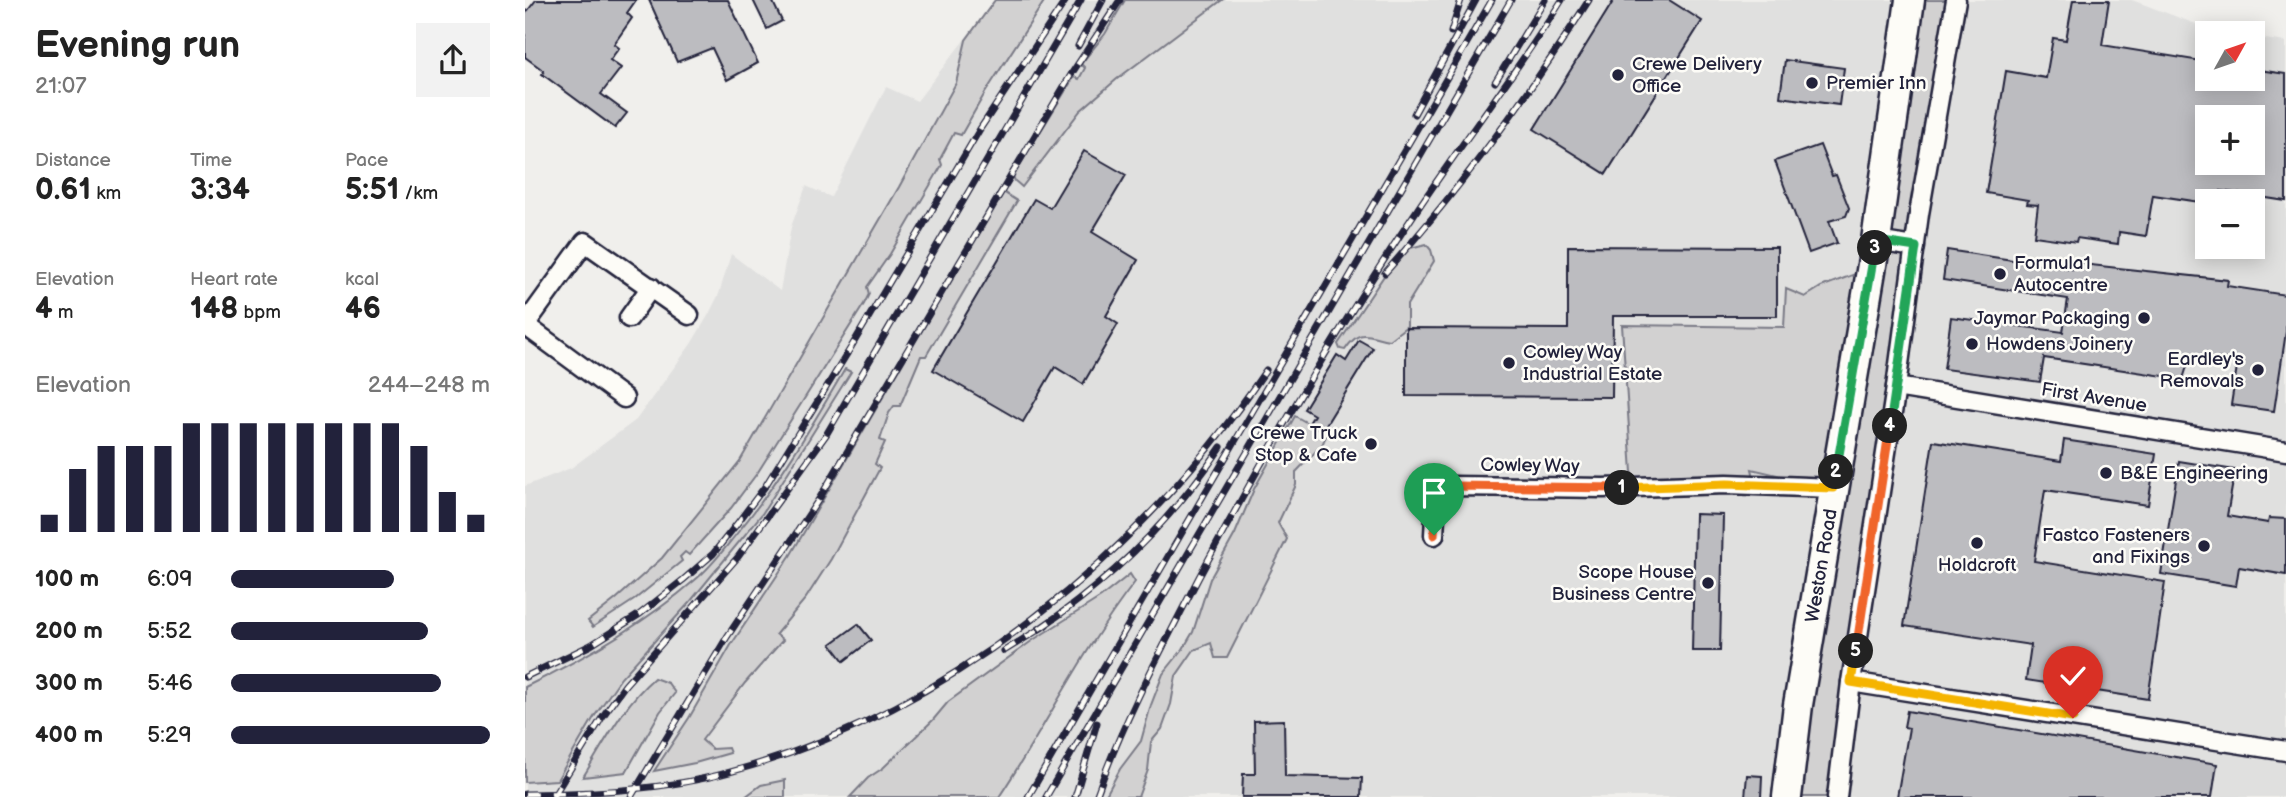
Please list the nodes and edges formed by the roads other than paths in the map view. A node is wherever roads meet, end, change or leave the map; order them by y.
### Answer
1 (1910, 0) edge
2 (1956, 0) edge
3 (1876, 241) junction
4 (1916, 247) junction
5 (651, 287) junction
6 (688, 315) dead end
7 (629, 318) dead end
8 (525, 325) edge
9 (1896, 387) junction
10 (624, 398) dead end
11 (2286, 451) edge
12 (1833, 488) junction
13 (1434, 535) dead end
14 (1851, 682) junction
15 (2286, 751) edge
16 (1787, 797) edge
17 (1837, 797) edge

1 - 3 main road, Weston Road
2 - 4 street
3 - 4 street
3 - 12 main road, Weston Road
4 - 9 street
5 - 6 street
5 - 7 street
5 - 8 street
8 - 10 street
9 - 11 street, First Avenue
9 - 14 street
12 - 13 street, Cowley Way
12 - 16 main road, Weston Road
14 - 15 street
14 - 17 street

